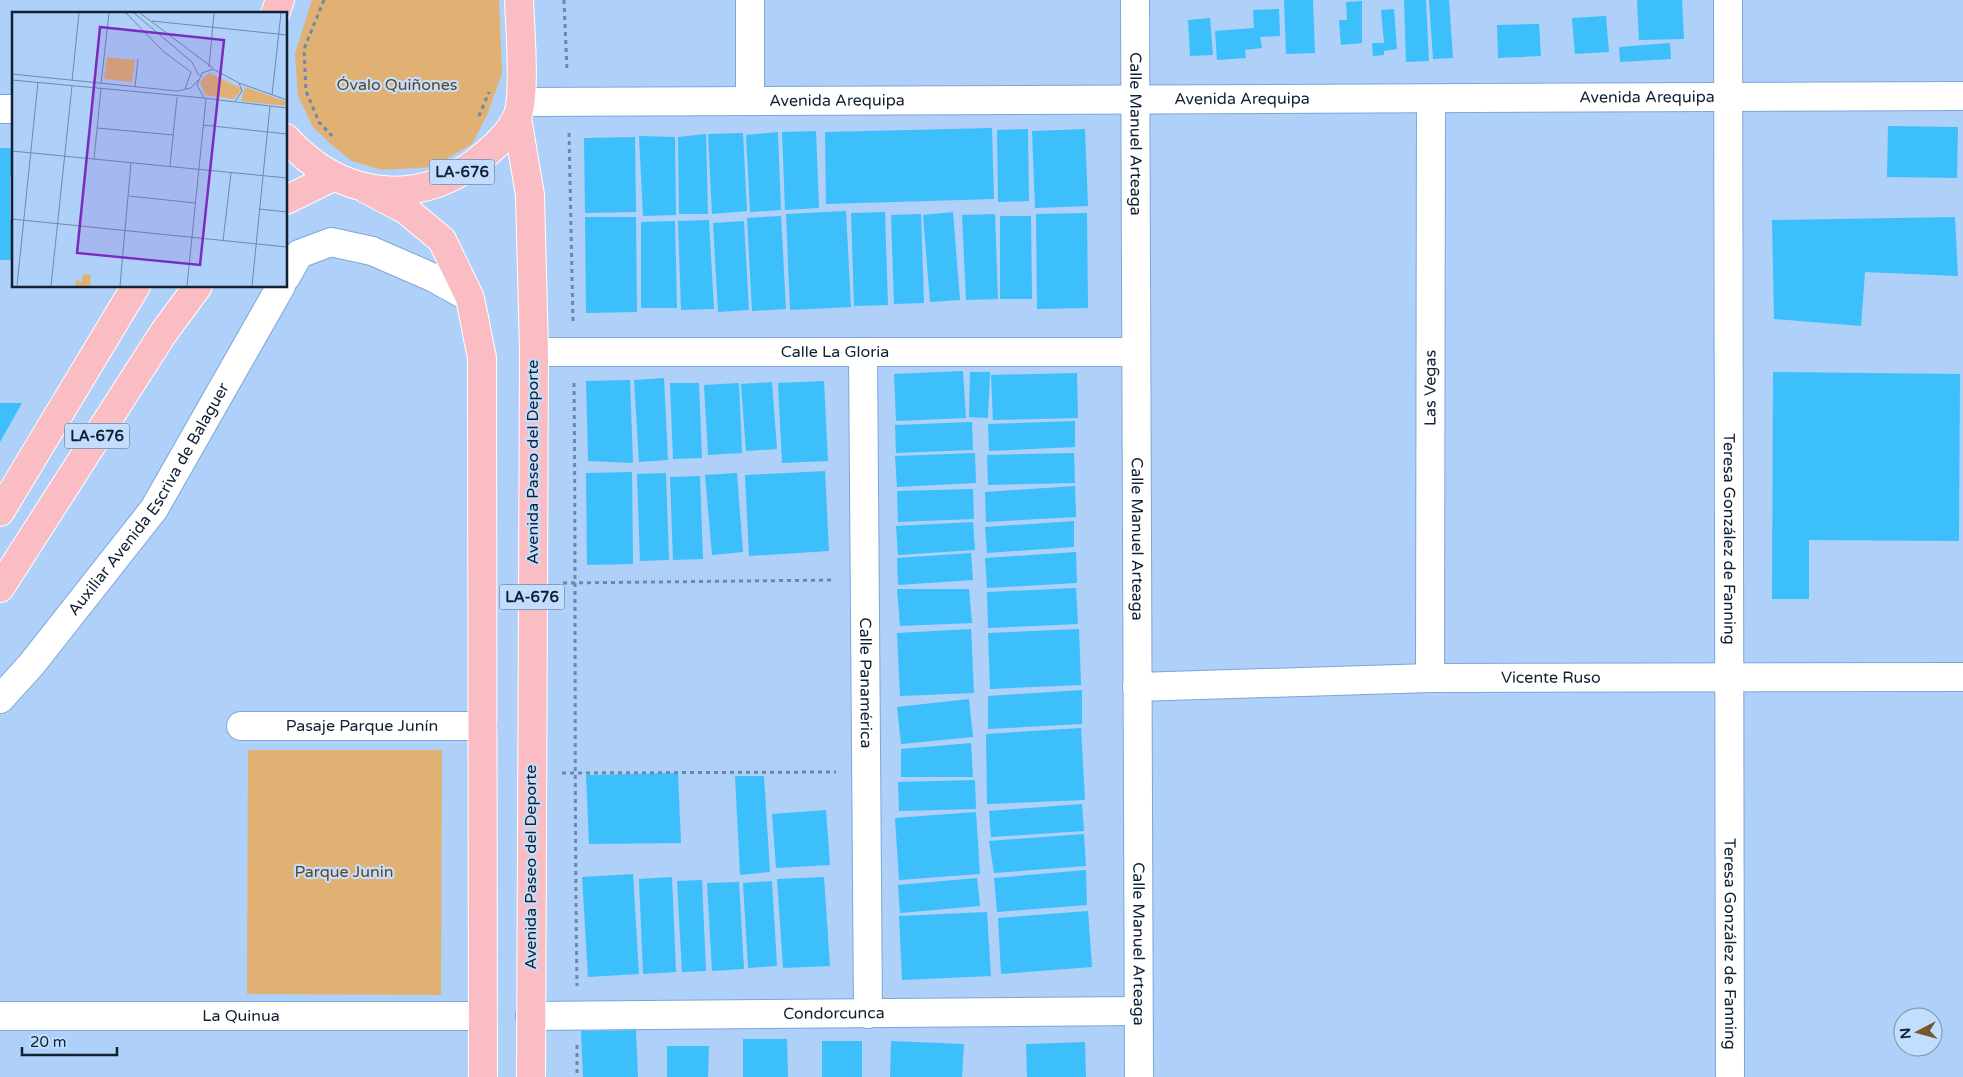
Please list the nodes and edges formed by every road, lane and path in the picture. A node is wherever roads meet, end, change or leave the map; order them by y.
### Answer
1 (280, 0) edge
2 (324, 0) edge
3 (519, 0) edge
4 (564, 0) edge
5 (750, 0) edge
6 (1134, 0) edge
7 (1728, 0) edge
8 (276, 12) edge
9 (490, 89) dead end
10 (1963, 96) edge
11 (1728, 97) junction
12 (1431, 99) junction
13 (1135, 100) junction
14 (568, 101) junction
15 (750, 101) junction
16 (519, 110) junction
17 (474, 124) dead end
18 (288, 140) edge
19 (338, 143) dead end
20 (333, 176) junction
21 (366, 189) junction
22 (288, 199) edge
23 (288, 273) edge
24 (135, 288) edge
25 (197, 288) edge
26 (280, 288) edge
27 (470, 298) junction
28 (534, 352) junction
29 (574, 352) junction
30 (863, 352) junction
31 (1136, 352) junction
32 (0, 512) edge
33 (865, 580) junction
34 (576, 583) junction
35 (532, 584) junction
36 (0, 588) edge
37 (1730, 677) junction
38 (1963, 677) edge
39 (1430, 678) junction
40 (1137, 687) junction
41 (0, 699) edge
42 (241, 726) dead end
43 (483, 726) junction
44 (866, 772) junction
45 (574, 773) junction
46 (531, 774) junction
47 (1138, 1011) junction
48 (868, 1014) junction
49 (0, 1016) edge
50 (483, 1016) junction
51 (530, 1016) junction
52 (577, 1016) junction
53 (483, 1077) edge
54 (531, 1077) edge
55 (577, 1077) edge
56 (1139, 1077) edge
57 (1730, 1077) edge

1 - 8 main road
2 - 19 path
3 - 16 main road, LA-676
4 - 14 path
5 - 15 street
6 - 13 street, Calle Manuel Arteaga
7 - 11 street, Teresa González de Fanning
9 - 17 path
10 - 11 street, Avenida Arequipa
11 - 12 street, Avenida Arequipa
11 - 37 street, Teresa González de Fanning
12 - 13 street, Avenida Arequipa
12 - 39 street, Las Vegas
13 - 15 street, Avenida Arequipa
13 - 31 street, Calle Manuel Arteaga
14 - 15 street, Avenida Arequipa
14 - 16 street, Avenida Arequipa
14 - 29 path
16 - 21 main road, LA-676
16 - 28 main road, Avenida Paseo del Deporte / LA-676
18 - 20 main road, LA-676
20 - 21 main road, LA-676
20 - 22 main road
21 - 27 main road, LA-676
23 - 27 street
24 - 32 main road, LA-676
25 - 36 main road, LA-676
26 - 41 street, Auxiliar Avenida Escriva de Balaguer
27 - 43 main road, LA-676
28 - 29 street, Calle La Gloria
28 - 35 main road, Avenida Paseo del Deporte / LA-676
29 - 30 street, Calle La Gloria
29 - 34 path
30 - 31 street, Calle La Gloria
30 - 33 street, Calle Panamérica
31 - 40 street, Calle Manuel Arteaga
33 - 34 path
33 - 44 street, Calle Panamérica
34 - 35 path
34 - 45 path
35 - 46 main road, Avenida Paseo del Deporte / LA-676
37 - 38 street, Vicente Ruso
37 - 39 street, Vicente Ruso
37 - 57 street, Teresa González de Fanning
39 - 40 street, Vicente Ruso
40 - 47 street, Calle Manuel Arteaga
42 - 43 street, Pasaje Parque Junín
43 - 50 main road, LA-676
44 - 45 path
44 - 48 street, Calle Panamérica
45 - 46 path
45 - 52 path
46 - 51 main road, Avenida Paseo del Deporte / LA-676
47 - 48 street, Condorcunca
47 - 56 street, Calle Manuel Arteaga
48 - 52 street, Condorcunca
49 - 50 street, La Quinua
50 - 53 main road, LA-676
51 - 52 street, Condorcunca
51 - 54 main road, Avenida Paseo del Deporte / LA-676
52 - 55 path

